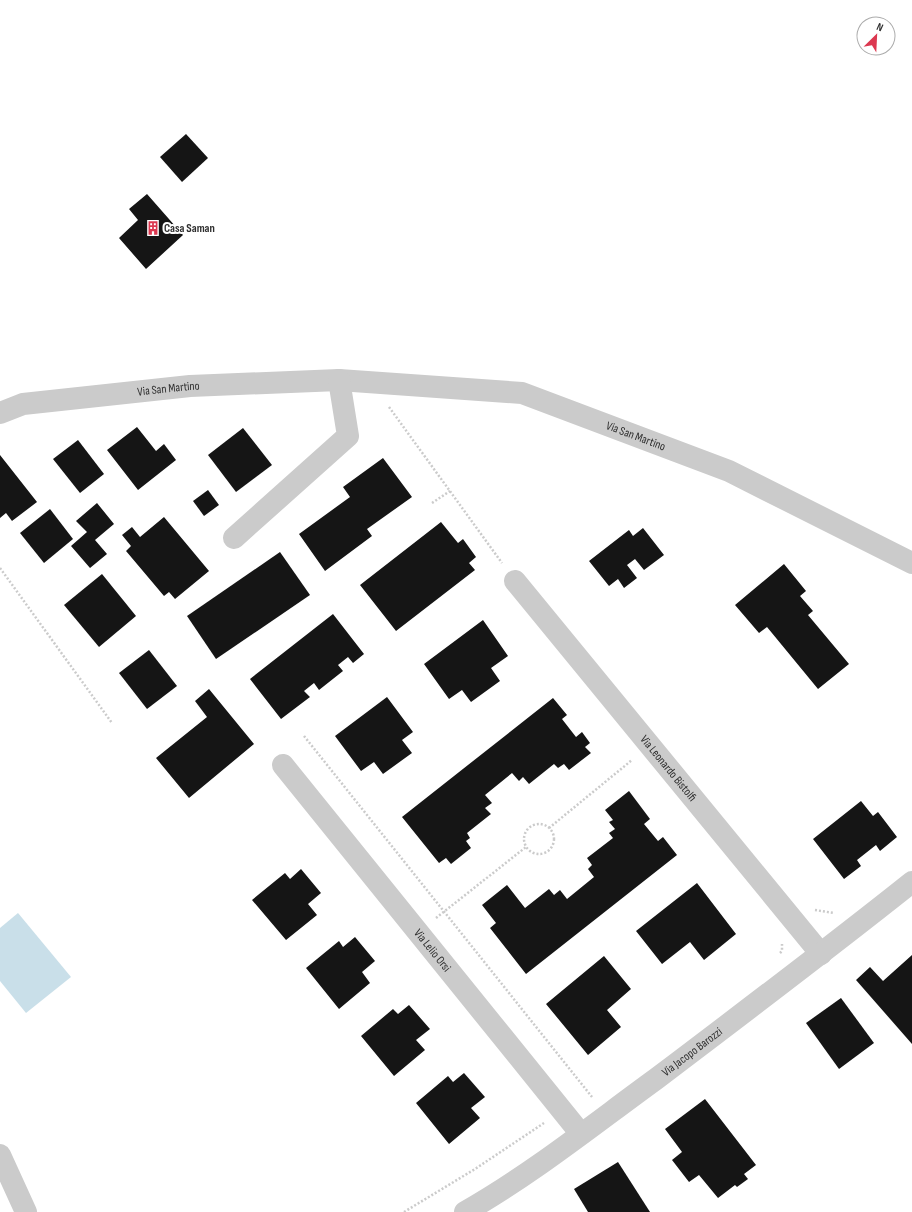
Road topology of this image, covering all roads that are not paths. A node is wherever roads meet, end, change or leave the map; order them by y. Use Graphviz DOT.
graph roads {
  1 [pos="339,380"];
  2 [pos="0,413"];
  3 [pos="234,538"];
  4 [pos="912,563"];
  5 [pos="515,581"];
  6 [pos="283,765"];
  7 [pos="912,882"];
  8 [pos="821,954"];
  9 [pos="582,1134"];
  10 [pos="0,1155"];
  11 [pos="26,1212"];
  12 [pos="465,1212"];
  1 -- 2 [label="street, Via San Martino"];
  1 -- 3 [label="street"];
  1 -- 4 [label="street, Via San Martino"];
  5 -- 8 [label="street, Via Leonardo Bistolfi"];
  6 -- 9 [label="street, Via Lelio Orsi"];
  7 -- 8 [label="street, Via Jacopo Barozzi"];
  8 -- 9 [label="street, Via Jacopo Barozzi"];
  9 -- 12 [label="street, Via Jacopo Barozzi"];
  10 -- 11 [label="street"];
}
